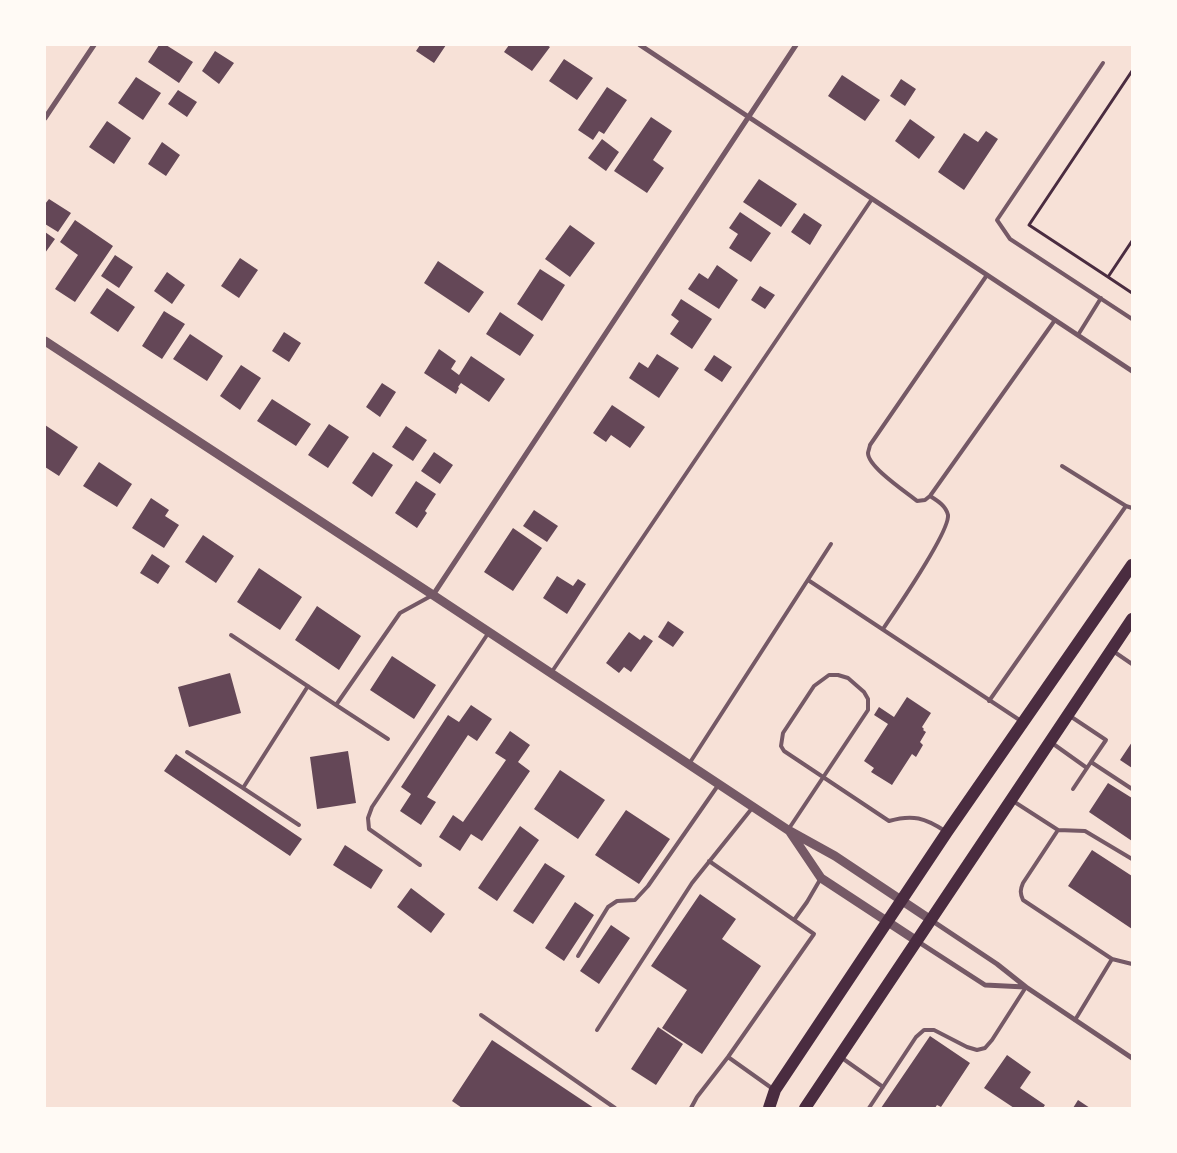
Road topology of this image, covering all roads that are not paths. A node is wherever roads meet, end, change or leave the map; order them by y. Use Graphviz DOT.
graph roads {
  1 [pos="94,45"];
  2 [pos="640,45"];
  3 [pos="796,45"];
  4 [pos="1103,63"];
  5 [pos="748,116"];
  6 [pos="45,118"];
  7 [pos="872,199"];
  8 [pos="987,275"];
  9 [pos="1101,298"];
  10 [pos="1132,319"];
  11 [pos="1055,320"];
  12 [pos="1078,335"];
  13 [pos="45,340"];
  14 [pos="1132,371"];
  15 [pos="1062,466"];
  16 [pos="930,496"];
  17 [pos="1126,506"];
  18 [pos="1132,508"];
  19 [pos="831,544"];
  20 [pos="1132,565"];
  21 [pos="808,580"];
  22 [pos="433,595"];
  23 [pos="1132,619"];
  24 [pos="883,630"];
  25 [pos="489,632"];
  26 [pos="231,635"];
  27 [pos="1112,650"];
  28 [pos="1132,664"];
  29 [pos="551,673"];
  30 [pos="308,686"];
  31 [pos="989,701"];
  32 [pos="336,704"];
  33 [pos="1068,715"];
  34 [pos="1023,723"];
  35 [pos="388,739"];
  36 [pos="1050,742"];
  37 [pos="187,752"];
  38 [pos="1091,762"];
  39 [pos="689,764"];
  40 [pos="1087,768"];
  41 [pos="823,777"];
  42 [pos="719,784"];
  43 [pos="243,788"];
  44 [pos="1132,788"];
  45 [pos="1073,789"];
  46 [pos="1011,800"];
  47 [pos="753,807"];
  48 [pos="299,825"];
  49 [pos="788,830"];
  50 [pos="1058,830"];
  51 [pos="947,832"];
  52 [pos="1132,859"];
  53 [pos="709,862"];
  54 [pos="420,865"];
  55 [pos="822,878"];
  56 [pos="902,900"];
  57 [pos="794,920"];
  58 [pos="931,920"];
  59 [pos="887,921"];
  60 [pos="917,941"];
  61 [pos="578,956"];
  62 [pos="1112,959"];
  63 [pos="1132,964"];
  64 [pos="1026,987"];
  65 [pos="481,1015"];
  66 [pos="1075,1020"];
  67 [pos="597,1030"];
  68 [pos="728,1056"];
  69 [pos="840,1057"];
  70 [pos="1132,1058"];
  71 [pos="883,1087"];
  72 [pos="775,1090"];
  73 [pos="615,1108"];
  74 [pos="691,1108"];
  75 [pos="768,1108"];
  76 [pos="805,1108"];
  77 [pos="869,1108"];
  1 -- 6 [label="street"];
  2 -- 5 [label="street"];
  3 -- 5 [label="street"];
  4 -- 9 [label="lane"];
  5 -- 7 [label="street"];
  5 -- 22 [label="street"];
  7 -- 8 [label="street"];
  7 -- 29 [label="lane"];
  8 -- 11 [label="street"];
  8 -- 16 [label="lane"];
  9 -- 10 [label="lane"];
  9 -- 12 [label="lane"];
  11 -- 12 [label="street"];
  11 -- 16 [label="lane"];
  12 -- 14 [label="street"];
  13 -- 22 [label="street"];
  15 -- 17 [label="lane"];
  16 -- 24 [label="lane"];
  17 -- 18 [label="lane"];
  17 -- 31 [label="lane"];
  19 -- 21 [label="lane"];
  20 -- 34 [label="main road"];
  21 -- 24 [label="lane"];
  21 -- 39 [label="lane"];
  22 -- 25 [label="street"];
  22 -- 32 [label="lane"];
  23 -- 27 [label="main road"];
  24 -- 31 [label="lane"];
  25 -- 29 [label="street"];
  25 -- 54 [label="lane"];
  26 -- 30 [label="lane"];
  27 -- 28 [label="lane"];
  27 -- 33 [label="main road"];
  29 -- 39 [label="street"];
  30 -- 32 [label="lane"];
  30 -- 43 [label="lane"];
  31 -- 34 [label="lane"];
  32 -- 35 [label="lane"];
  33 -- 36 [label="main road"];
  33 -- 38 [label="lane"];
  34 -- 51 [label="main road"];
  36 -- 40 [label="lane"];
  36 -- 46 [label="main road"];
  37 -- 43 [label="lane"];
  38 -- 40 [label="lane"];
  38 -- 44 [label="lane"];
  39 -- 42 [label="street"];
  40 -- 45 [label="lane"];
  41 -- 41 [label="lane"];
  41 -- 49 [label="lane"];
  41 -- 51 [label="lane"];
  42 -- 47 [label="street"];
  42 -- 61 [label="lane"];
  43 -- 48 [label="lane"];
  46 -- 50 [label="lane"];
  46 -- 58 [label="main road"];
  47 -- 49 [label="street"];
  47 -- 53 [label="lane"];
  49 -- 55 [label="street"];
  49 -- 56 [label="street"];
  50 -- 52 [label="lane"];
  50 -- 62 [label="lane"];
  51 -- 56 [label="main road"];
  53 -- 57 [label="lane"];
  53 -- 67 [label="lane"];
  55 -- 57 [label="lane"];
  55 -- 59 [label="street"];
  56 -- 58 [label="street"];
  56 -- 59 [label="main road"];
  57 -- 68 [label="lane"];
  58 -- 60 [label="main road"];
  58 -- 64 [label="street"];
  59 -- 60 [label="street"];
  59 -- 72 [label="main road"];
  60 -- 64 [label="street"];
  60 -- 69 [label="main road"];
  62 -- 63 [label="lane"];
  62 -- 66 [label="lane"];
  64 -- 66 [label="street"];
  64 -- 71 [label="lane"];
  65 -- 73 [label="lane"];
  66 -- 70 [label="street"];
  68 -- 72 [label="lane"];
  68 -- 74 [label="lane"];
  69 -- 71 [label="lane"];
  69 -- 76 [label="main road"];
  71 -- 77 [label="lane"];
  72 -- 75 [label="main road"];
}
